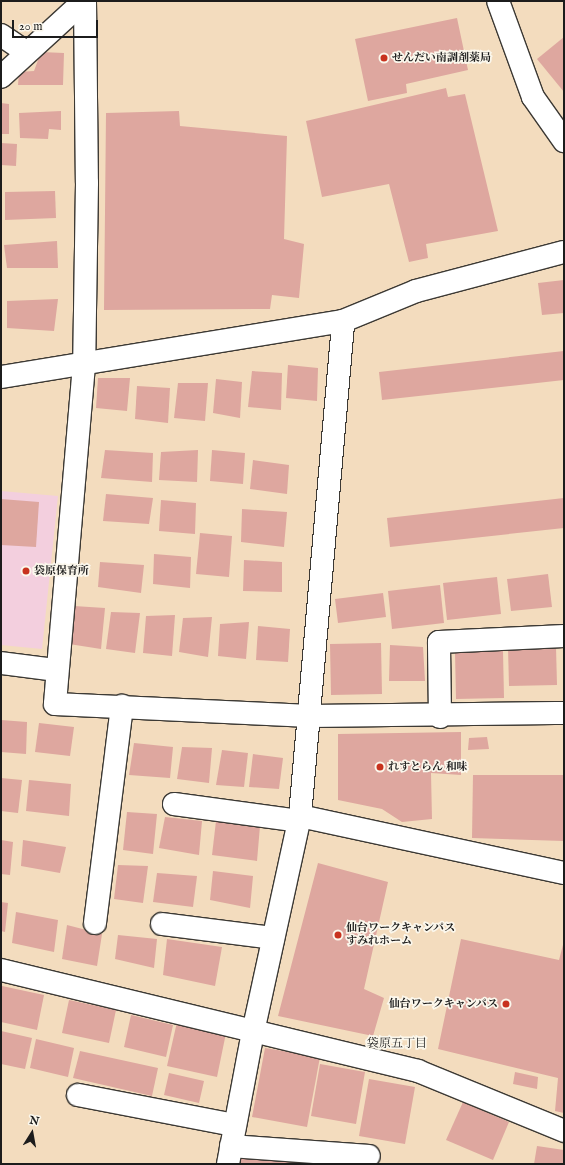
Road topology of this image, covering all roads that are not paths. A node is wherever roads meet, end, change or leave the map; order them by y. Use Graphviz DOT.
graph roads {
  1 [pos="84,1"];
  2 [pos="498,1"];
  3 [pos="1,35"];
  4 [pos="26,52"];
  5 [pos="1,78"];
  6 [pos="564,141"];
  7 [pos="564,252"];
  8 [pos="343,321"];
  9 [pos="84,365"];
  10 [pos="1,377"];
  11 [pos="564,636"];
  12 [pos="1,663"];
  13 [pos="56,670"];
  14 [pos="122,706"];
  15 [pos="564,713"];
  16 [pos="310,716"];
  17 [pos="440,717"];
  18 [pos="174,804"];
  19 [pos="299,818"];
  20 [pos="564,873"];
  21 [pos="95,923"];
  22 [pos="162,924"];
  23 [pos="273,938"];
  24 [pos="1,970"];
  25 [pos="252,1032"];
  26 [pos="78,1095"];
  27 [pos="234,1125"];
  28 [pos="564,1130"];
  29 [pos="230,1155"];
  30 [pos="369,1156"];
  1 -- 4 [label="street"];
  1 -- 9 [label="street"];
  2 -- 6 [label="street"];
  3 -- 4 [label="street"];
  4 -- 5 [label="street"];
  7 -- 8 [label="street"];
  8 -- 9 [label="street"];
  8 -- 16 [label="street"];
  9 -- 10 [label="street"];
  9 -- 13 [label="street"];
  11 -- 17 [label="street"];
  12 -- 13 [label="street"];
  13 -- 14 [label="street"];
  14 -- 16 [label="street"];
  14 -- 21 [label="street"];
  15 -- 17 [label="street"];
  16 -- 17 [label="street"];
  16 -- 19 [label="street"];
  18 -- 19 [label="street"];
  19 -- 20 [label="street"];
  19 -- 23 [label="street"];
  22 -- 23 [label="street"];
  23 -- 25 [label="street"];
  24 -- 25 [label="street"];
  25 -- 27 [label="street"];
  25 -- 28 [label="street"];
  26 -- 27 [label="street"];
  27 -- 29 [label="street"];
  29 -- 30 [label="street"];
}
